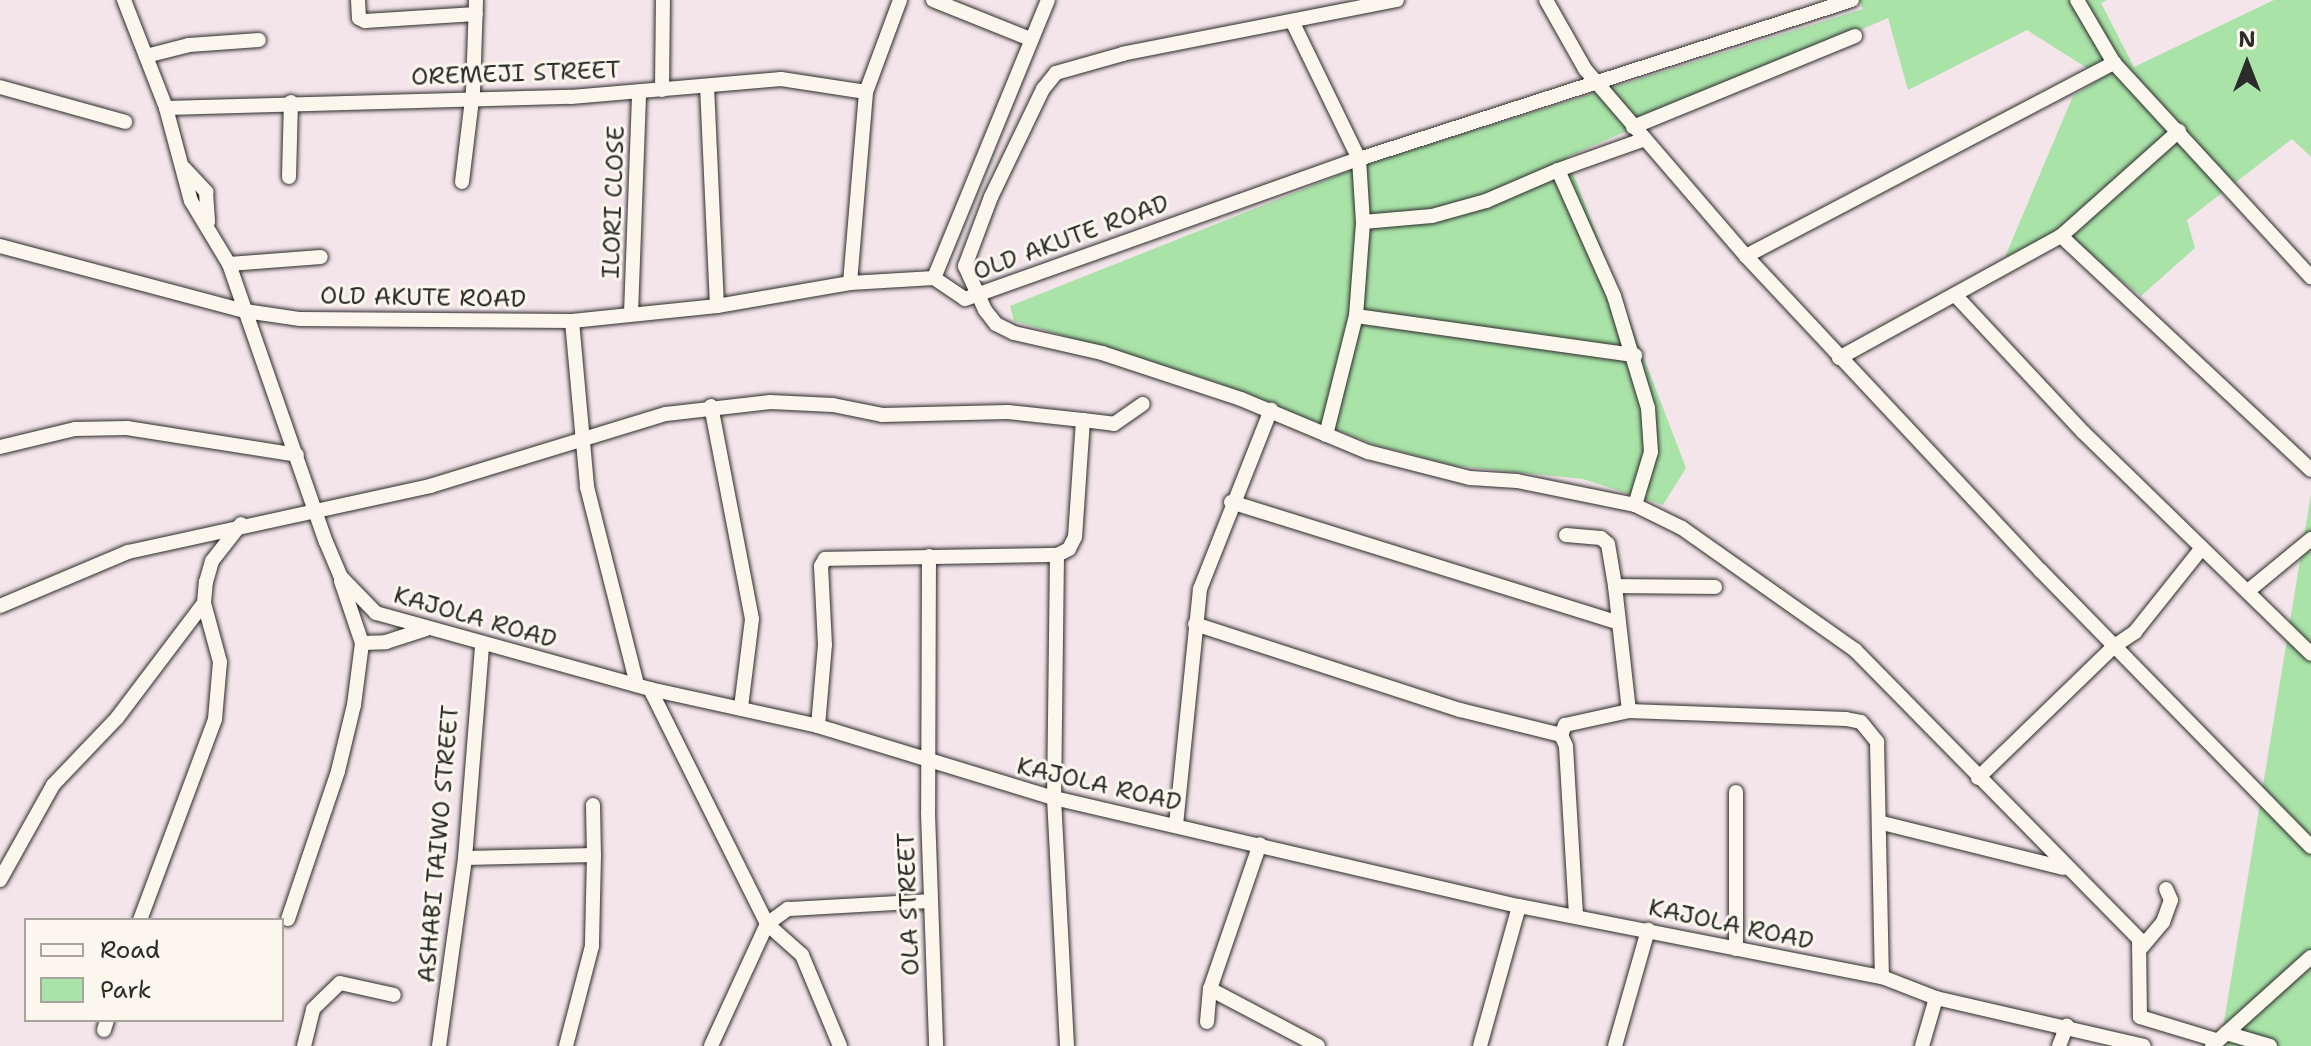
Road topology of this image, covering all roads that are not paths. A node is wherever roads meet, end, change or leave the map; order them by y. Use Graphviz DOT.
graph roads {
  1 [pos="124,0"];
  2 [pos="358,0"];
  3 [pos="663,0"];
  4 [pos="900,0"];
  5 [pos="933,0"];
  6 [pos="1048,0"];
  7 [pos="1397,0"];
  8 [pos="1546,0"];
  9 [pos="1852,0"];
  10 [pos="2077,0"];
  11 [pos="476,7"];
  12 [pos="1292,21"];
  13 [pos="1855,36"];
  14 [pos="1028,38"];
  15 [pos="259,40"];
  16 [pos="146,56"];
  17 [pos="2114,63"];
  18 [pos="1597,82"];
  19 [pos="707,86"];
  20 [pos="0,87"];
  21 [pos="662,90"];
  22 [pos="639,92"];
  23 [pos="866,92"];
  24 [pos="472,100"];
  25 [pos="291,102"];
  26 [pos="166,108"];
  27 [pos="125,122"];
  28 [pos="1633,127"];
  29 [pos="2179,131"];
  30 [pos="1645,139"];
  31 [pos="1359,159"];
  32 [pos="1558,170"];
  33 [pos="289,177"];
  34 [pos="462,182"];
  35 [pos="1363,222"];
  36 [pos="2061,236"];
  37 [pos="0,246"];
  38 [pos="1746,256"];
  39 [pos="321,257"];
  40 [pos="229,264"];
  41 [pos="2311,277"];
  42 [pos="934,278"];
  43 [pos="850,283"];
  44 [pos="976,297"];
  45 [pos="1957,297"];
  46 [pos="717,306"];
  47 [pos="245,311"];
  48 [pos="631,314"];
  49 [pos="1356,316"];
  50 [pos="572,321"];
  51 [pos="1635,355"];
  52 [pos="1839,358"];
  53 [pos="1143,404"];
  54 [pos="711,406"];
  55 [pos="1271,410"];
  56 [pos="1083,420"];
  57 [pos="1326,435"];
  58 [pos="580,438"];
  59 [pos="0,447"];
  60 [pos="297,455"];
  61 [pos="2311,470"];
  62 [pos="1231,502"];
  63 [pos="1635,505"];
  64 [pos="312,508"];
  65 [pos="241,524"];
  66 [pos="1566,535"];
  67 [pos="2311,539"];
  68 [pos="2201,549"];
  69 [pos="1057,555"];
  70 [pos="929,556"];
  71 [pos="341,577"];
  72 [pos="1615,586"];
  73 [pos="1715,587"];
  74 [pos="2248,591"];
  75 [pos="204,603"];
  76 [pos="0,606"];
  77 [pos="1616,622"];
  78 [pos="1195,624"];
  79 [pos="426,629"];
  80 [pos="362,643"];
  81 [pos="482,646"];
  82 [pos="2113,647"];
  83 [pos="2311,654"];
  84 [pos="644,687"];
  85 [pos="741,707"];
  86 [pos="1629,711"];
  87 [pos="818,726"];
  88 [pos="1561,735"];
  89 [pos="927,760"];
  90 [pos="1978,778"];
  91 [pos="1736,792"];
  92 [pos="1054,798"];
  93 [pos="593,805"];
  94 [pos="1882,823"];
  95 [pos="1176,825"];
  96 [pos="1260,844"];
  97 [pos="2311,847"];
  98 [pos="594,855"];
  99 [pos="465,858"];
  100 [pos="2068,869"];
  101 [pos="0,880"];
  102 [pos="2166,889"];
  103 [pos="931,901"];
  104 [pos="1519,906"];
  105 [pos="1576,915"];
  106 [pos="141,918"];
  107 [pos="288,919"];
  108 [pos="767,924"];
  109 [pos="1648,930"];
  110 [pos="2142,947"];
  111 [pos="1736,949"];
  112 [pos="2311,957"];
  113 [pos="1882,977"];
  114 [pos="1210,989"];
  115 [pos="394,995"];
  116 [pos="1936,998"];
  117 [pos="1207,1022"];
  118 [pos="2067,1025"];
  119 [pos="2218,1039"];
  120 [pos="304,1046"];
  121 [pos="439,1046"];
  122 [pos="566,1046"];
  123 [pos="711,1046"];
  124 [pos="840,1046"];
  125 [pos="936,1046"];
  126 [pos="1067,1046"];
  127 [pos="1318,1046"];
  128 [pos="1480,1046"];
  129 [pos="1615,1046"];
  130 [pos="1922,1046"];
  131 [pos="2059,1046"];
  132 [pos="2144,1046"];
  133 [pos="2270,1046"];
  1 -- 16 [label="street, KAJOLA ROAD"];
  2 -- 11 [label="street"];
  3 -- 21 [label="street"];
  4 -- 23 [label="street"];
  5 -- 14 [label="street"];
  6 -- 14 [label="street"];
  7 -- 12 [label="street"];
  8 -- 18 [label="street"];
  9 -- 18 [label="street, OLD AKUTE ROAD"];
  10 -- 17 [label="street"];
  11 -- 24 [label="street"];
  12 -- 31 [label="street"];
  12 -- 44 [label="street"];
  13 -- 28 [label="street"];
  14 -- 42 [label="street"];
  15 -- 16 [label="street"];
  16 -- 26 [label="street, KAJOLA ROAD"];
  17 -- 29 [label="street"];
  17 -- 38 [label="street"];
  18 -- 28 [label="street"];
  18 -- 31 [label="street, OLD AKUTE ROAD"];
  19 -- 21 [label="street, OREMEJI STREET"];
  19 -- 23 [label="street, OREMEJI STREET"];
  19 -- 46 [label="street"];
  20 -- 27 [label="street"];
  21 -- 22 [label="street, OREMEJI STREET"];
  22 -- 24 [label="street, OREMEJI STREET"];
  22 -- 48 [label="street, ILORI CLOSE"];
  23 -- 43 [label="street"];
  24 -- 25 [label="street, OREMEJI STREET"];
  24 -- 34 [label="street"];
  25 -- 26 [label="street, OREMEJI STREET"];
  25 -- 33 [label="street"];
  26 -- 40 [label="street, KAJOLA ROAD"];
  28 -- 30 [label="street"];
  29 -- 36 [label="street"];
  29 -- 41 [label="street"];
  30 -- 32 [label="street"];
  30 -- 38 [label="street"];
  31 -- 35 [label="street"];
  31 -- 44 [label="street, OLD AKUTE ROAD"];
  32 -- 35 [label="street"];
  32 -- 51 [label="street"];
  35 -- 49 [label="street"];
  36 -- 45 [label="street"];
  36 -- 61 [label="street"];
  37 -- 47 [label="street, OLD AKUTE ROAD"];
  38 -- 52 [label="street"];
  39 -- 40 [label="street"];
  40 -- 47 [label="street, KAJOLA ROAD"];
  42 -- 43 [label="street, OLD AKUTE ROAD"];
  42 -- 44 [label="street, OLD AKUTE ROAD"];
  43 -- 46 [label="street, OLD AKUTE ROAD"];
  44 -- 55 [label="street"];
  45 -- 52 [label="street"];
  45 -- 68 [label="street"];
  46 -- 48 [label="street, OLD AKUTE ROAD"];
  47 -- 50 [label="street, OLD AKUTE ROAD"];
  47 -- 60 [label="street, KAJOLA ROAD"];
  48 -- 50 [label="street, OLD AKUTE ROAD"];
  49 -- 51 [label="street"];
  49 -- 57 [label="street"];
  50 -- 58 [label="street"];
  51 -- 63 [label="street"];
  52 -- 82 [label="street"];
  53 -- 56 [label="street"];
  54 -- 56 [label="street"];
  54 -- 58 [label="street"];
  54 -- 85 [label="street"];
  55 -- 57 [label="street"];
  55 -- 62 [label="street"];
  56 -- 69 [label="street"];
  57 -- 63 [label="street"];
  58 -- 64 [label="street"];
  58 -- 84 [label="street"];
  59 -- 60 [label="street"];
  60 -- 64 [label="street, KAJOLA ROAD"];
  62 -- 77 [label="street"];
  62 -- 78 [label="street"];
  63 -- 90 [label="street"];
  64 -- 65 [label="street"];
  64 -- 71 [label="street, KAJOLA ROAD"];
  65 -- 75 [label="street"];
  65 -- 76 [label="street"];
  66 -- 72 [label="street"];
  67 -- 74 [label="street"];
  68 -- 74 [label="street"];
  68 -- 82 [label="street"];
  69 -- 70 [label="street"];
  69 -- 92 [label="street"];
  70 -- 87 [label="street"];
  70 -- 89 [label="street, OLA STREET"];
  71 -- 79 [label="street, KAJOLA ROAD"];
  71 -- 80 [label="street"];
  72 -- 73 [label="street"];
  72 -- 77 [label="street"];
  74 -- 83 [label="street"];
  75 -- 101 [label="street"];
  75 -- 106 [label="street"];
  77 -- 86 [label="street"];
  78 -- 88 [label="street"];
  78 -- 95 [label="street"];
  79 -- 80 [label="street"];
  79 -- 81 [label="street, KAJOLA ROAD"];
  80 -- 107 [label="street"];
  81 -- 84 [label="street, KAJOLA ROAD"];
  81 -- 99 [label="street, ASHABI TAIWO STREET"];
  82 -- 90 [label="street"];
  82 -- 97 [label="street"];
  84 -- 85 [label="street, KAJOLA ROAD"];
  84 -- 108 [label="street"];
  85 -- 87 [label="street, KAJOLA ROAD"];
  86 -- 88 [label="street"];
  86 -- 94 [label="street"];
  87 -- 89 [label="street, KAJOLA ROAD"];
  88 -- 105 [label="street"];
  89 -- 92 [label="street, KAJOLA ROAD"];
  89 -- 103 [label="street, OLA STREET"];
  90 -- 100 [label="street"];
  91 -- 111 [label="street"];
  92 -- 95 [label="street, KAJOLA ROAD"];
  92 -- 126 [label="street"];
  93 -- 98 [label="street"];
  94 -- 100 [label="street"];
  94 -- 113 [label="street"];
  95 -- 96 [label="street, KAJOLA ROAD"];
  96 -- 104 [label="street, KAJOLA ROAD"];
  96 -- 114 [label="street"];
  98 -- 99 [label="street"];
  98 -- 122 [label="street"];
  99 -- 121 [label="street, ASHABI TAIWO STREET"];
  100 -- 110 [label="street"];
  102 -- 110 [label="street"];
  103 -- 108 [label="street"];
  103 -- 125 [label="street, OLA STREET"];
  104 -- 105 [label="street, KAJOLA ROAD"];
  104 -- 128 [label="street"];
  105 -- 109 [label="street, KAJOLA ROAD"];
  108 -- 123 [label="street"];
  108 -- 124 [label="street"];
  109 -- 111 [label="street, KAJOLA ROAD"];
  109 -- 129 [label="street"];
  110 -- 119 [label="street"];
  111 -- 113 [label="street, KAJOLA ROAD"];
  112 -- 119 [label="street"];
  113 -- 116 [label="street, KAJOLA ROAD"];
  114 -- 117 [label="street"];
  114 -- 127 [label="street"];
  115 -- 120 [label="street"];
  116 -- 118 [label="street, KAJOLA ROAD"];
  116 -- 130 [label="street"];
  118 -- 131 [label="street"];
  118 -- 132 [label="street, KAJOLA ROAD"];
  119 -- 133 [label="street"];
}
